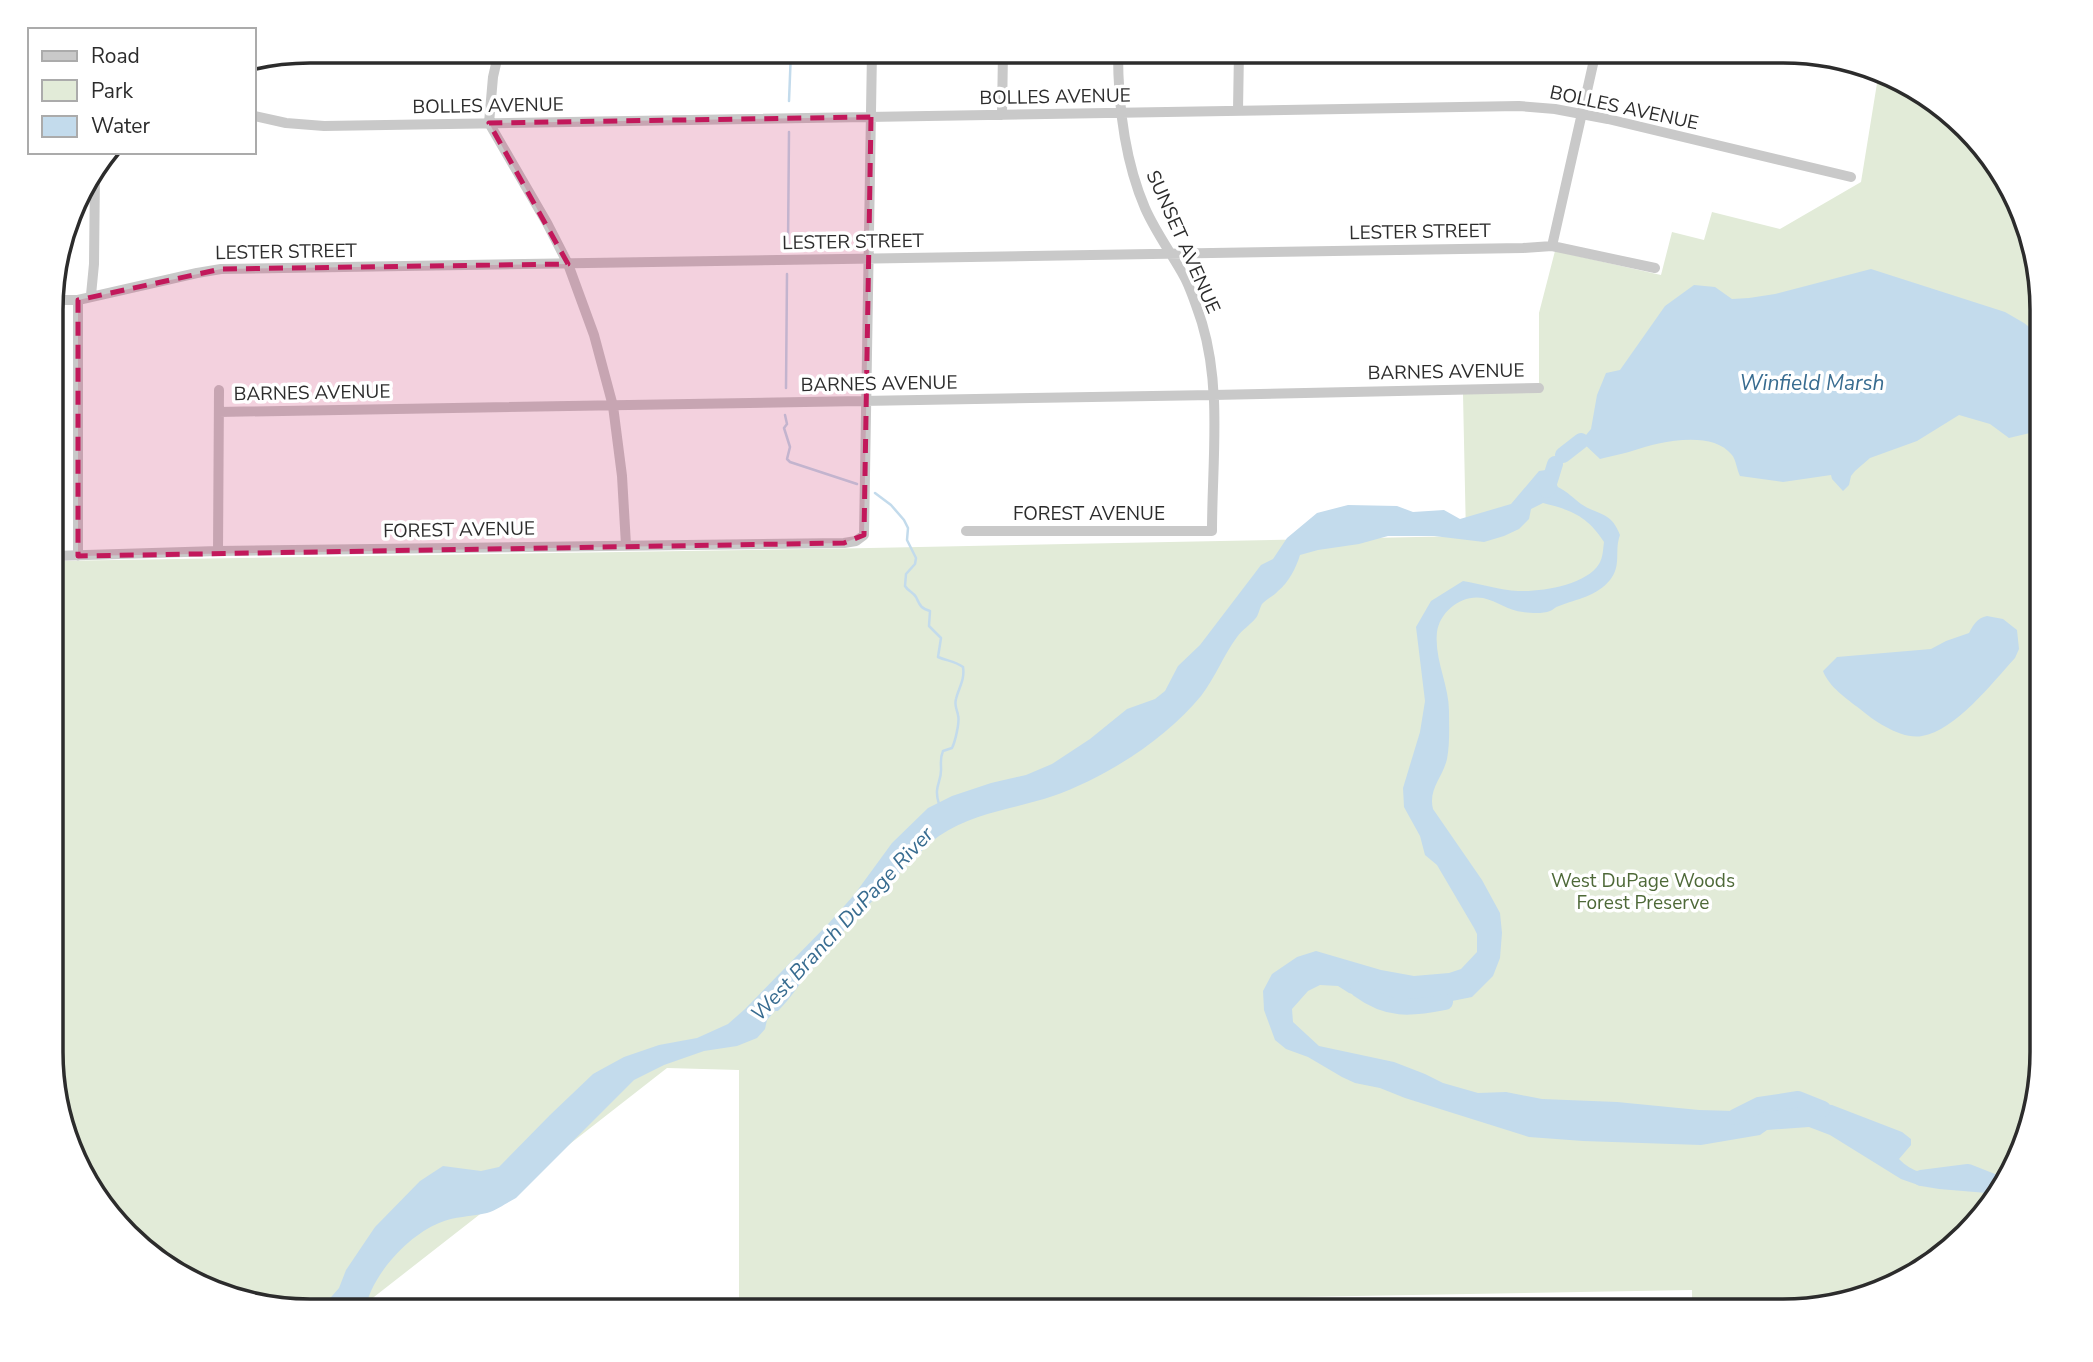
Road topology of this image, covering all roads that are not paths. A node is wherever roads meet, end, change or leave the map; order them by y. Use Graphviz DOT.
graph roads {
  1 [pos="1118,63"];
  2 [pos="1239,63"];
  3 [pos="1594,63"];
  4 [pos="496,64"];
  5 [pos="872,64"];
  6 [pos="1003,64"];
  7 [pos="1238,110"];
  8 [pos="1122,113"];
  9 [pos="1582,114"];
  10 [pos="1002,115"];
  11 [pos="256,116"];
  12 [pos="871,117"];
  13 [pos="489,123"];
  14 [pos="1851,177"];
  15 [pos="95,189"];
  16 [pos="1552,246"];
  17 [pos="1170,254"];
  18 [pos="868,260"];
  19 [pos="568,264"];
  20 [pos="1655,268"];
  21 [pos="92,295"];
  22 [pos="64,300"];
  23 [pos="78,300"];
  24 [pos="1539,388"];
  25 [pos="219,390"];
  26 [pos="1213,396"];
  27 [pos="866,402"];
  28 [pos="612,406"];
  29 [pos="219,412"];
  30 [pos="966,531"];
  31 [pos="1212,531"];
  32 [pos="626,545"];
  33 [pos="218,551"];
  34 [pos="63,556"];
  35 [pos="78,556"];
  1 -- 8 [label="street, SUNSET AVENUE"];
  2 -- 7 [label="street"];
  3 -- 9 [label="street"];
  4 -- 13 [label="street"];
  5 -- 12 [label="street"];
  6 -- 10 [label="street"];
  7 -- 8 [label="street, BOLLES AVENUE"];
  7 -- 9 [label="street, BOLLES AVENUE"];
  8 -- 10 [label="street, BOLLES AVENUE"];
  8 -- 17 [label="street, SUNSET AVENUE"];
  9 -- 14 [label="street, BOLLES AVENUE"];
  9 -- 16 [label="street"];
  10 -- 12 [label="street, BOLLES AVENUE"];
  11 -- 13 [label="street, BOLLES AVENUE"];
  12 -- 13 [label="street, BOLLES AVENUE"];
  12 -- 18 [label="street"];
  13 -- 19 [label="street"];
  15 -- 21 [label="street"];
  16 -- 17 [label="street, LESTER STREET"];
  16 -- 20 [label="street, LESTER STREET"];
  17 -- 18 [label="street, LESTER STREET"];
  17 -- 26 [label="street, SUNSET AVENUE"];
  18 -- 19 [label="street, LESTER STREET"];
  18 -- 27 [label="street"];
  19 -- 21 [label="street, LESTER STREET"];
  19 -- 28 [label="street"];
  21 -- 23 [label="street, LESTER STREET"];
  22 -- 23 [label="street, LESTER STREET"];
  23 -- 35 [label="street"];
  24 -- 26 [label="street, BARNES AVENUE"];
  25 -- 29 [label="street"];
  26 -- 27 [label="street, BARNES AVENUE"];
  26 -- 31 [label="street, SUNSET AVENUE"];
  27 -- 28 [label="street, BARNES AVENUE"];
  27 -- 32 [label="street, FOREST AVENUE"];
  28 -- 29 [label="street, BARNES AVENUE"];
  28 -- 32 [label="street"];
  29 -- 33 [label="street"];
  30 -- 31 [label="street, FOREST AVENUE"];
  32 -- 33 [label="street, FOREST AVENUE"];
  33 -- 35 [label="street, FOREST AVENUE"];
  34 -- 35 [label="street, FOREST AVENUE"];
}
